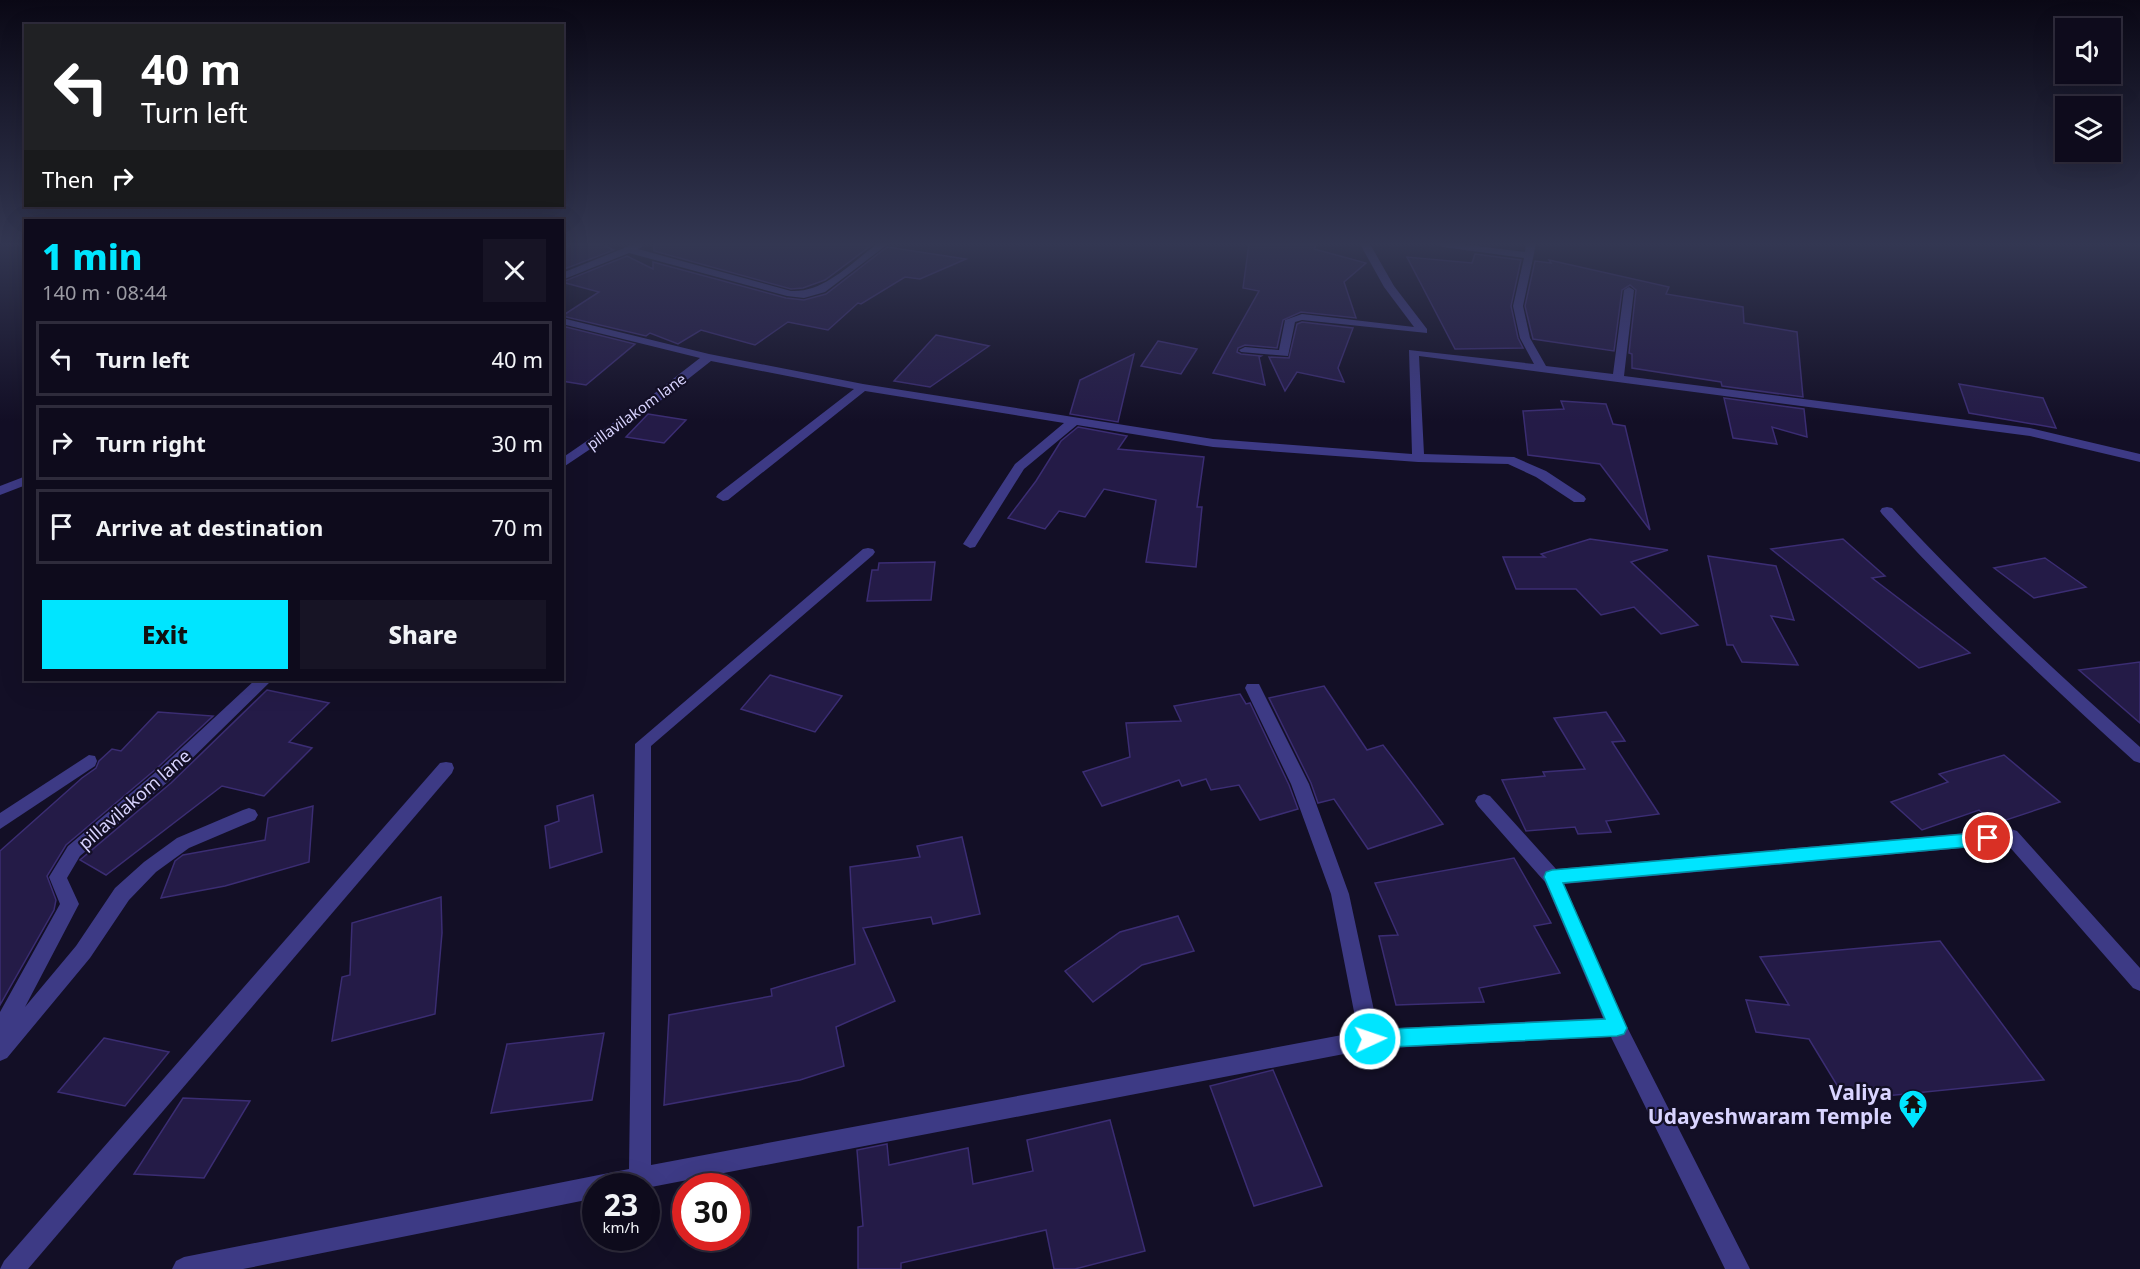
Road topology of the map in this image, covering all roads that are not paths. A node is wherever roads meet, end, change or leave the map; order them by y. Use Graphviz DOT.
graph roads {
  1 [pos="1402,303"];
  2 [pos="1519,303"];
  3 [pos="1627,303"];
  4 [pos="564,321"];
  5 [pos="1423,331"];
  6 [pos="1245,350"];
  7 [pos="1413,352"];
  8 [pos="709,357"];
  9 [pos="1542,368"];
  10 [pos="1618,377"];
  11 [pos="863,387"];
  12 [pos="1074,421"];
  13 [pos="1418,458"];
  14 [pos="2140,458"];
  15 [pos="564,463"];
  16 [pos="24,481"];
  17 [pos="0,491"];
  18 [pos="723,497"];
  19 [pos="1579,499"];
  20 [pos="1887,511"];
  21 [pos="970,544"];
  22 [pos="868,552"];
  23 [pos="263,681"];
  24 [pos="1253,688"];
  25 [pos="2140,757"];
  26 [pos="89,761"];
  27 [pos="446,768"];
  28 [pos="1484,801"];
  29 [pos="249,815"];
  30 [pos="0,822"];
  31 [pos="1552,877"];
  32 [pos="2140,982"];
  33 [pos="1617,1028"];
  34 [pos="0,1032"];
  35 [pos="1370,1039"];
  36 [pos="0,1051"];
  37 [pos="640,1173"];
  38 [pos="660,1175"];
  39 [pos="582,1190"];
  40 [pos="12,1269"];
  41 [pos="184,1269"];
  42 [pos="1738,1269"];
  1 -- 5 [label="street"];
  2 -- 9 [label="street"];
  3 -- 10 [label="street"];
  4 -- 8 [label="street"];
  5 -- 6 [label="street"];
  5 -- 7 [label="street"];
  7 -- 9 [label="street"];
  7 -- 13 [label="street"];
  8 -- 11 [label="street"];
  8 -- 15 [label="street, pillavilakom lane"];
  9 -- 10 [label="street"];
  10 -- 14 [label="street"];
  11 -- 12 [label="street"];
  11 -- 18 [label="street"];
  12 -- 13 [label="street"];
  12 -- 21 [label="street"];
  13 -- 19 [label="street"];
  16 -- 17 [label="street"];
  20 -- 25 [label="street"];
  22 -- 37 [label="street"];
  23 -- 34 [label="street, pillavilakom lane"];
  24 -- 35 [label="street"];
  26 -- 30 [label="street"];
  27 -- 40 [label="street"];
  28 -- 31 [label="street"];
  29 -- 36 [label="street"];
  31 -- 32 [label="street"];
  31 -- 33 [label="street"];
  33 -- 35 [label="street"];
  33 -- 42 [label="street"];
  35 -- 38 [label="street"];
  39 -- 41 [label="street"];
}
